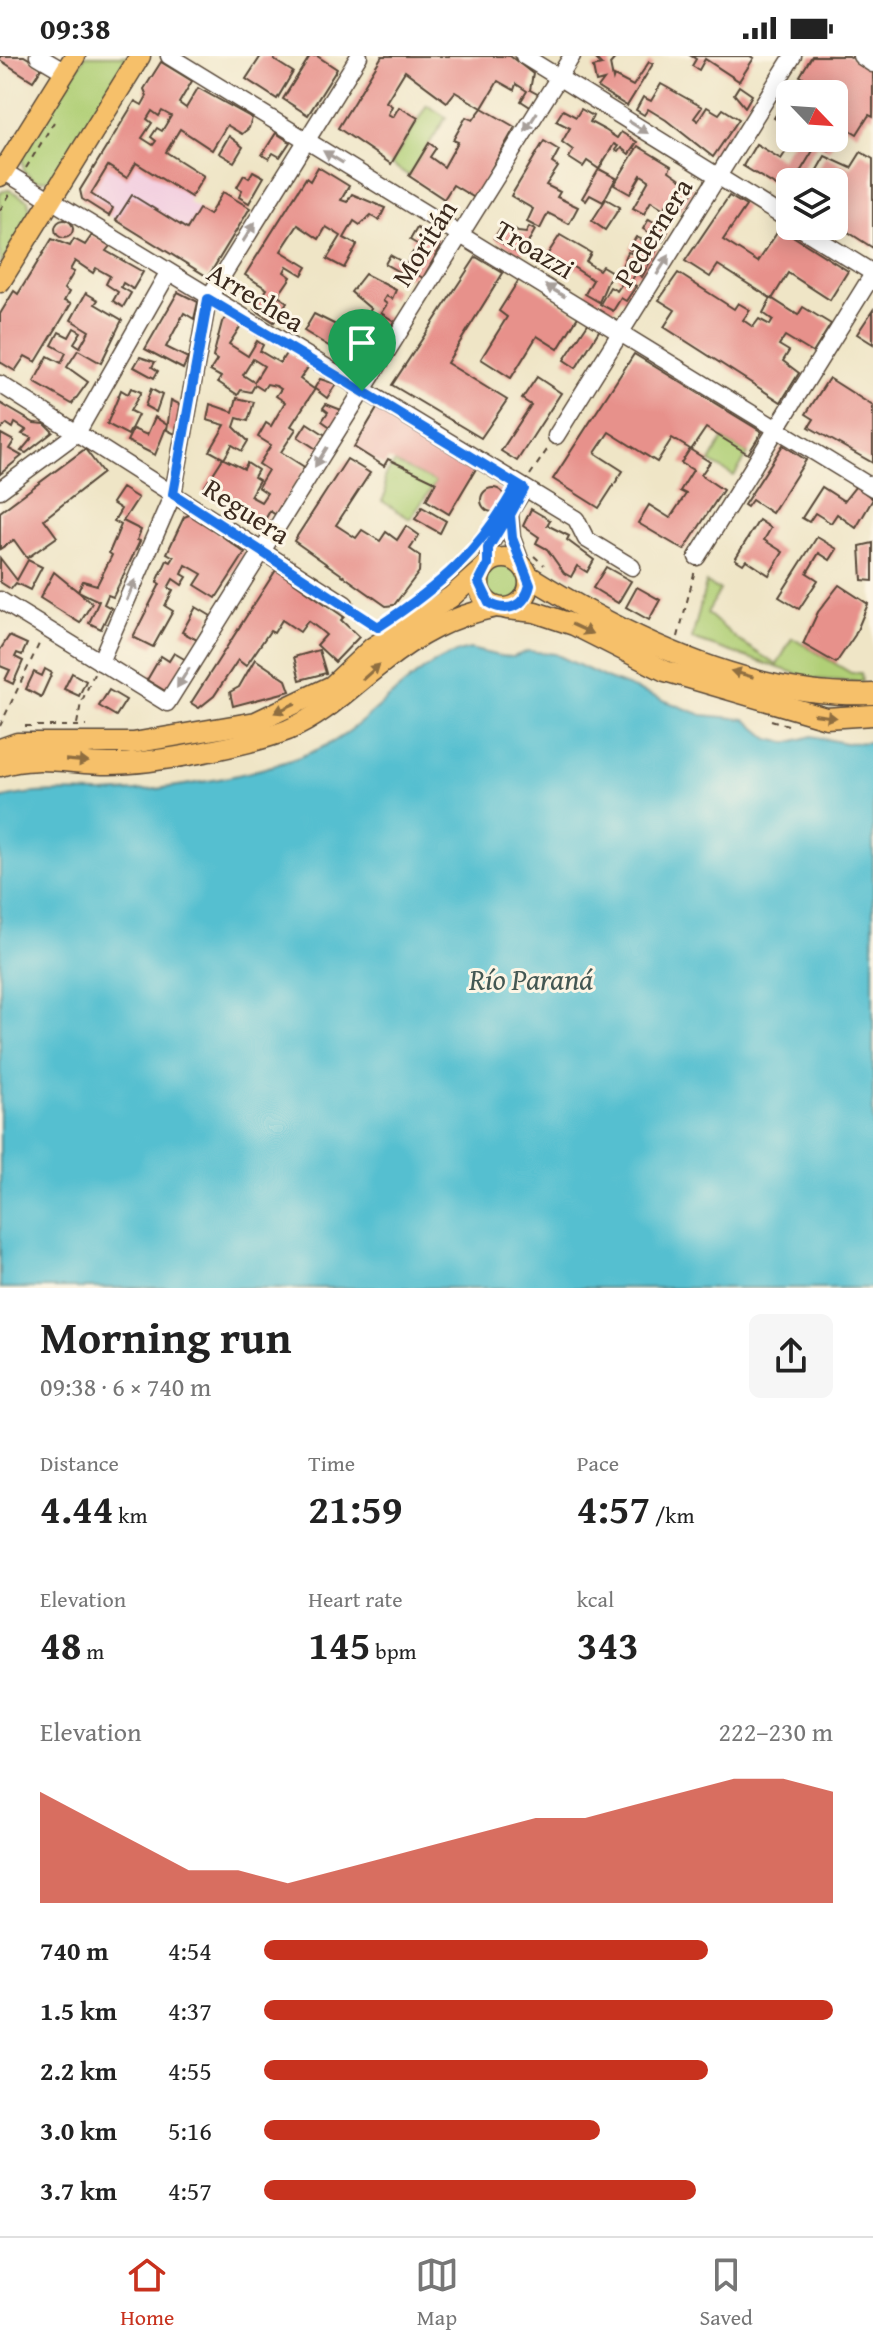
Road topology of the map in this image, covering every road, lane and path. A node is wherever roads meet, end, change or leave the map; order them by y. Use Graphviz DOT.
graph roads {
  1 [pos="38,56"];
  2 [pos="140,56"];
  3 [pos="169,56"];
  4 [pos="359,56"];
  5 [pos="524,56"];
  6 [pos="572,56"];
  7 [pos="793,56"];
  8 [pos="861,56"];
  9 [pos="70,64"];
  10 [pos="873,64"];
  11 [pos="559,78"];
  12 [pos="56,118"];
  13 [pos="307,140"];
  14 [pos="5,174"];
  15 [pos="718,177"];
  16 [pos="50,201"];
  17 [pos="0,210"];
  18 [pos="776,212"];
  19 [pos="460,235"];
  20 [pos="819,240"];
  21 [pos="168,273"];
  22 [pos="873,274"];
  23 [pos="0,282"];
  24 [pos="208,299"];
  25 [pos="622,331"];
  26 [pos="0,384"];
  27 [pos="362,391"];
  28 [pos="777,428"];
  29 [pos="77,433"];
  30 [pos="556,436"];
  31 [pos="526,483"];
  32 [pos="873,488"];
  33 [pos="0,490"];
  34 [pos="173,494"];
  35 [pos="510,515"];
  36 [pos="479,544"];
  37 [pos="262,551"];
  38 [pos="697,557"];
  39 [pos="531,564"];
  40 [pos="486,566"];
  41 [pos="632,567"];
  42 [pos="452,574"];
  43 [pos="0,600"];
  44 [pos="345,604"];
  45 [pos="502,608"];
  46 [pos="378,627"];
  47 [pos="46,628"];
  48 [pos="676,643"];
  49 [pos="100,662"];
  50 [pos="873,694"];
  51 [pos="873,715"];
  52 [pos="767,717"];
  53 [pos="77,724"];
  54 [pos="790,725"];
  55 [pos="0,726"];
  56 [pos="0,749"];
  57 [pos="0,766"];
  1 -- 9 [label="street"];
  2 -- 16 [label="main road"];
  3 -- 13 [label="street, Troazzi"];
  4 -- 13 [label="street"];
  5 -- 11 [label="street"];
  6 -- 11 [label="street, Moritán"];
  7 -- 15 [label="street, Pedernera"];
  8 -- 10 [label="street"];
  9 -- 14 [label="main road"];
  11 -- 15 [label="street, one-way"];
  11 -- 19 [label="street, Moritán, one-way"];
  12 -- 14 [label="path"];
  19 -- 13 [label="street, Troazzi, one-way"];
  24 -- 13 [label="street, one-way"];
  14 -- 16 [label="street, Arrechea"];
  14 -- 17 [label="path"];
  15 -- 18 [label="street"];
  25 -- 15 [label="street, Pedernera, one-way"];
  16 -- 21 [label="street, Arrechea"];
  16 -- 23 [label="main road"];
  25 -- 19 [label="street, Troazzi, one-way"];
  19 -- 27 [label="street, Moritán"];
  20 -- 22 [label="street"];
  21 -- 24 [label="street, Arrechea"];
  21 -- 29 [label="street"];
  22 -- 28 [label="street"];
  24 -- 27 [label="street, Arrechea"];
  24 -- 34 [label="street"];
  25 -- 28 [label="street, Troazzi"];
  25 -- 30 [label="street, Pedernera"];
  26 -- 29 [label="street, Reguera"];
  27 -- 31 [label="street, Arrechea"];
  27 -- 37 [label="street, Moritán, one-way"];
  28 -- 32 [label="street, Troazzi"];
  28 -- 38 [label="street"];
  29 -- 33 [label="street"];
  29 -- 34 [label="street, Reguera"];
  30 -- 31 [label="path"];
  31 -- 35 [label="street"];
  31 -- 41 [label="street, Arrechea"];
  34 -- 37 [label="street, Reguera"];
  49 -- 34 [label="street, one-way"];
  35 -- 39 [label="street"];
  35 -- 40 [label="street"];
  36 -- 42 [label="path"];
  37 -- 44 [label="street, Reguera"];
  37 -- 49 [label="street, Moritán, one-way"];
  38 -- 48 [label="path"];
  39 -- 40 [label="main road"];
  39 -- 45 [label="main road"];
  50 -- 39 [label="main road, one-way"];
  40 -- 45 [label="main road"];
  40 -- 56 [label="main road, one-way"];
  43 -- 47 [label="street"];
  44 -- 46 [label="path"];
  45 -- 51 [label="main road, one-way"];
  57 -- 45 [label="main road, one-way"];
  47 -- 49 [label="street"];
  47 -- 55 [label="path"];
  49 -- 53 [label="path"];
  52 -- 54 [label="path"];
}
